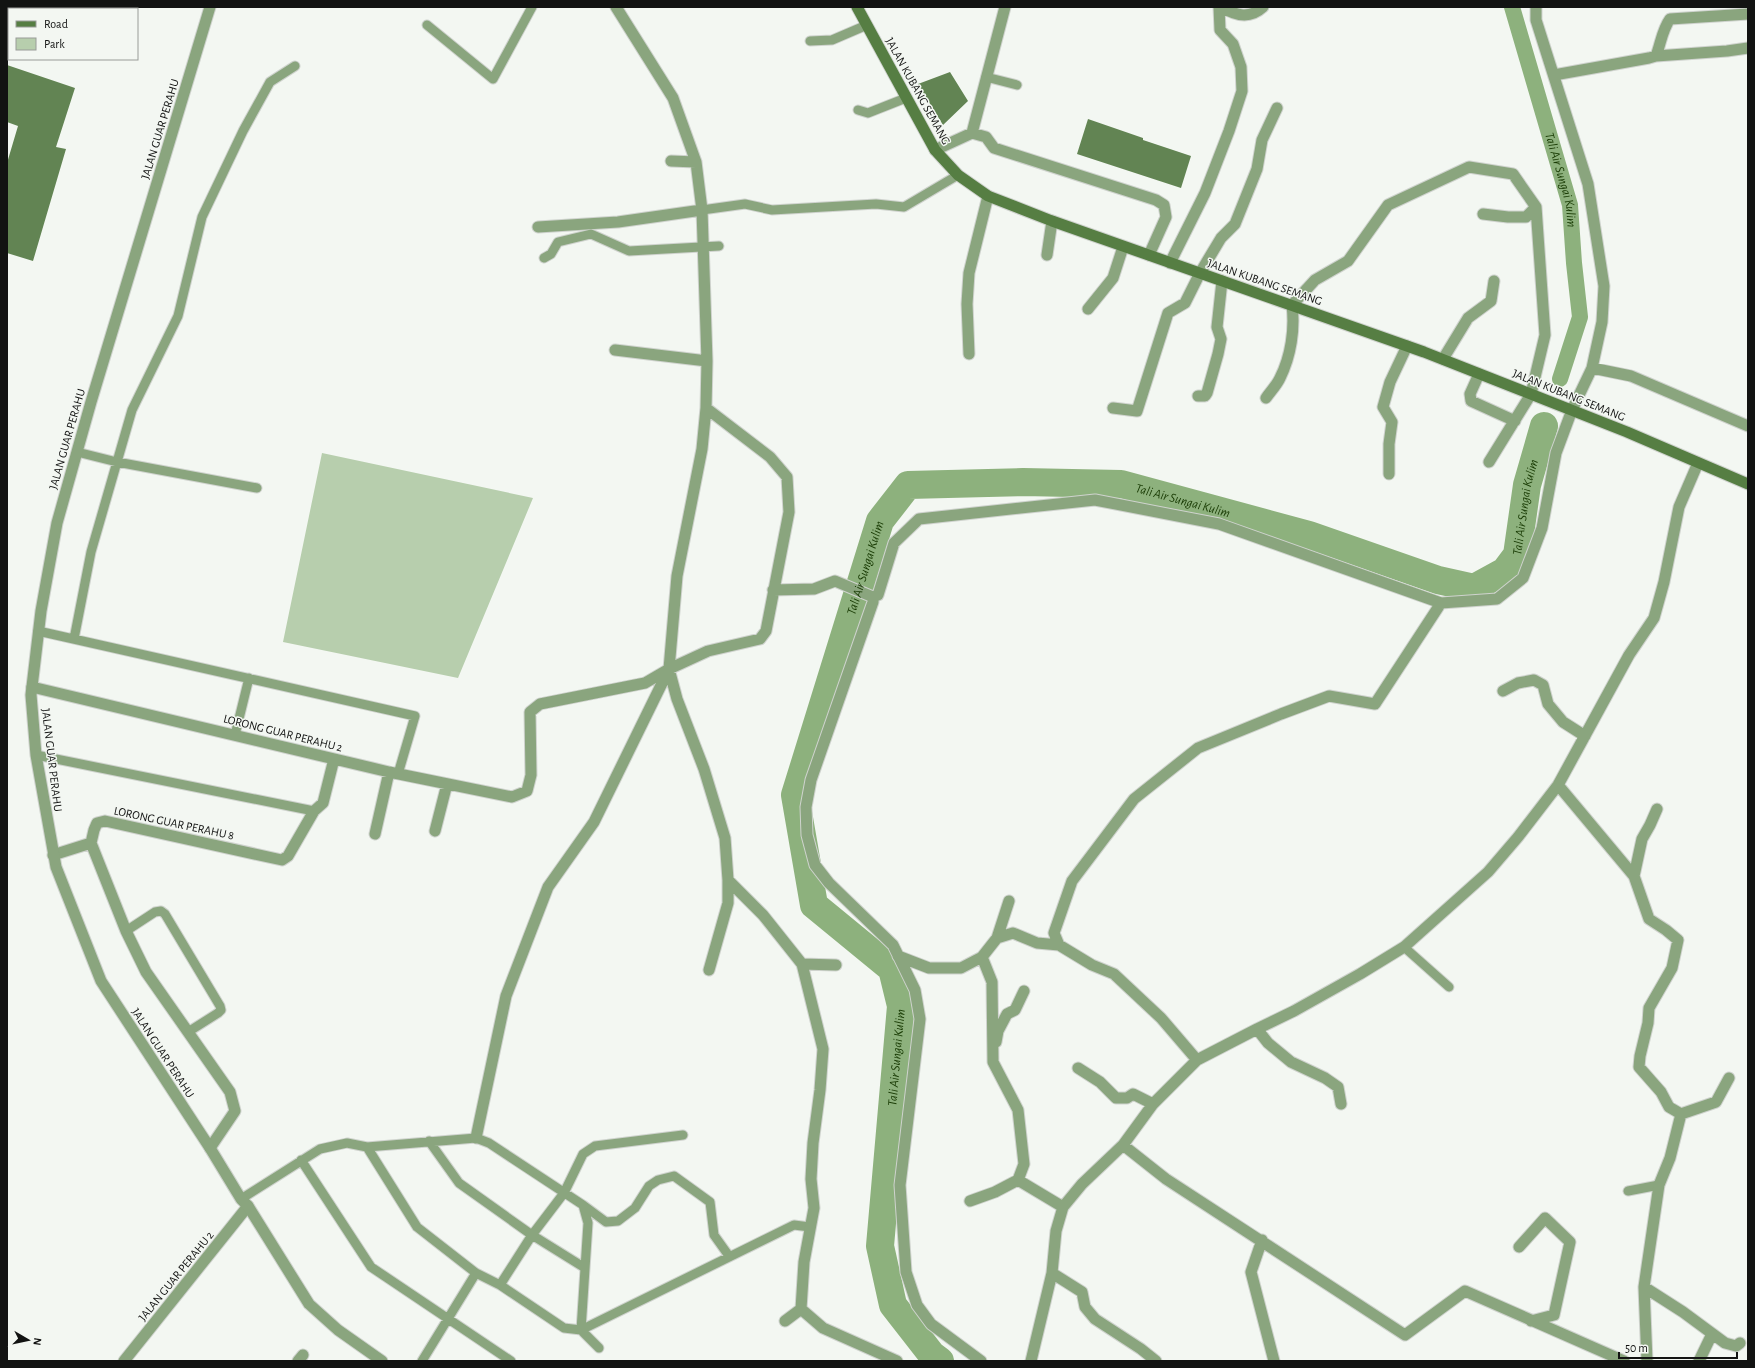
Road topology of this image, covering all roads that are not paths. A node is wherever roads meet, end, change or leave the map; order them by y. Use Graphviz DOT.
graph roads {
  1 [pos="210,7"];
  2 [pos="532,7"];
  3 [pos="616,7"];
  4 [pos="857,7"];
  5 [pos="1005,7"];
  6 [pos="1219,7"];
  7 [pos="1222,7"];
  8 [pos="1263,7"];
  9 [pos="1536,7"];
  10 [pos="1748,14"];
  11 [pos="428,25"];
  12 [pos="867,25"];
  13 [pos="810,41"];
  14 [pos="1748,48"];
  15 [pos="1656,56"];
  16 [pos="295,66"];
  17 [pos="1554,75"];
  18 [pos="986,78"];
  19 [pos="1017,85"];
  20 [pos="906,98"];
  21 [pos="1277,108"];
  22 [pos="858,110"];
  23 [pos="972,133"];
  24 [pos="934,150"];
  25 [pos="670,161"];
  26 [pos="696,162"];
  27 [pos="958,175"];
  28 [pos="988,196"];
  29 [pos="1536,207"];
  30 [pos="702,210"];
  31 [pos="1483,214"];
  32 [pos="1052,222"];
  33 [pos="538,227"];
  34 [pos="719,246"];
  35 [pos="1123,247"];
  36 [pos="703,248"];
  37 [pos="1047,255"];
  38 [pos="1149,256"];
  39 [pos="544,258"];
  40 [pos="1170,263"];
  41 [pos="1200,273"];
  42 [pos="1222,281"];
  43 [pos="1494,281"];
  44 [pos="1292,305"];
  45 [pos="1088,309"];
  46 [pos="1407,346"];
  47 [pos="615,350"];
  48 [pos="969,354"];
  49 [pos="1443,359"];
  50 [pos="707,361"];
  51 [pos="1592,368"];
  52 [pos="1479,374"];
  53 [pos="1531,394"];
  54 [pos="1198,396"];
  55 [pos="1266,398"];
  56 [pos="706,408"];
  57 [pos="1113,408"];
  58 [pos="1572,410"];
  59 [pos="1515,421"];
  60 [pos="1748,426"];
  61 [pos="77,452"];
  62 [pos="117,462"];
  63 [pos="1489,462"];
  64 [pos="1698,463"];
  65 [pos="1388,474"];
  66 [pos="1748,484"];
  67 [pos="257,488"];
  68 [pos="773,590"];
  69 [pos="870,595"];
  70 [pos="1441,603"];
  71 [pos="38,631"];
  72 [pos="74,639"];
  73 [pos="669,669"];
  74 [pos="249,678"];
  75 [pos="32,687"];
  76 [pos="1502,691"];
  77 [pos="235,735"];
  78 [pos="1585,736"];
  79 [pos="36,755"];
  80 [pos="334,759"];
  81 [pos="393,773"];
  82 [pos="448,784"];
  83 [pos="1558,785"];
  84 [pos="1657,809"];
  85 [pos="314,811"];
  86 [pos="435,831"];
  87 [pos="375,834"];
  88 [pos="91,844"];
  89 [pos="53,855"];
  90 [pos="1634,876"];
  91 [pos="728,880"];
  92 [pos="1009,901"];
  93 [pos="126,931"];
  94 [pos="997,938"];
  95 [pos="1059,945"];
  96 [pos="1404,947"];
  97 [pos="898,956"];
  98 [pos="982,957"];
  99 [pos="802,964"];
  100 [pos="836,965"];
  101 [pos="710,970"];
  102 [pos="1449,987"];
  103 [pos="1024,991"];
  104 [pos="1257,1029"];
  105 [pos="188,1032"];
  106 [pos="1197,1060"];
  107 [pos="993,1062"];
  108 [pos="1078,1068"];
  109 [pos="1728,1078"];
  110 [pos="1154,1104"];
  111 [pos="1342,1104"];
  112 [pos="1681,1114"];
  113 [pos="683,1135"];
  114 [pos="476,1138"];
  115 [pos="429,1141"];
  116 [pos="1123,1145"];
  117 [pos="367,1147"];
  118 [pos="210,1148"];
  119 [pos="301,1160"];
  120 [pos="1018,1180"];
  121 [pos="1659,1185"];
  122 [pos="1628,1191"];
  123 [pos="564,1193"];
  124 [pos="970,1201"];
  125 [pos="244,1203"];
  126 [pos="584,1205"];
  127 [pos="1063,1206"];
  128 [pos="810,1227"];
  129 [pos="532,1235"];
  130 [pos="1262,1240"];
  131 [pos="1519,1247"];
  132 [pos="729,1256"];
  133 [pos="585,1268"];
  134 [pos="476,1273"];
  135 [pos="1052,1273"];
  136 [pos="500,1285"];
  137 [pos="1644,1287"];
  138 [pos="801,1309"];
  139 [pos="447,1320"];
  140 [pos="785,1321"];
  141 [pos="1531,1321"];
  142 [pos="581,1330"];
  143 [pos="1712,1334"];
  144 [pos="1740,1343"];
  145 [pos="599,1348"];
  146 [pos="124,1361"];
  147 [pos="382,1361"];
  148 [pos="422,1361"];
  149 [pos="511,1361"];
  150 [pos="897,1361"];
  151 [pos="981,1361"];
  152 [pos="1031,1361"];
  153 [pos="1156,1361"];
  154 [pos="1274,1361"];
  155 [pos="1624,1361"];
  156 [pos="1647,1361"];
  157 [pos="1699,1361"];
  1 -- 61 [label="street, JALAN GUAR PERAHU"];
  2 -- 11 [label="lane"];
  3 -- 26 [label="street"];
  4 -- 12 [label="main road, JALAN KUBANG SEMANG"];
  5 -- 18 [label="street"];
  6 -- 40 [label="street"];
  7 -- 8 [label="street"];
  9 -- 17 [label="street"];
  10 -- 15 [label="street"];
  12 -- 13 [label="lane"];
  12 -- 20 [label="main road, JALAN KUBANG SEMANG"];
  14 -- 15 [label="street"];
  15 -- 17 [label="street"];
  16 -- 62 [label="lane"];
  17 -- 51 [label="street"];
  18 -- 19 [label="lane"];
  18 -- 23 [label="street"];
  20 -- 22 [label="lane"];
  20 -- 24 [label="main road, JALAN KUBANG SEMANG"];
  21 -- 41 [label="street"];
  23 -- 24 [label="street"];
  23 -- 38 [label="street"];
  24 -- 27 [label="main road, JALAN KUBANG SEMANG"];
  25 -- 26 [label="street"];
  26 -- 30 [label="street"];
  27 -- 28 [label="main road, JALAN KUBANG SEMANG"];
  27 -- 30 [label="lane"];
  28 -- 32 [label="main road, JALAN KUBANG SEMANG"];
  28 -- 48 [label="street"];
  29 -- 31 [label="street"];
  29 -- 44 [label="street"];
  29 -- 53 [label="street"];
  30 -- 33 [label="street"];
  30 -- 36 [label="street"];
  32 -- 35 [label="main road, JALAN KUBANG SEMANG"];
  32 -- 37 [label="street"];
  34 -- 36 [label="lane"];
  35 -- 38 [label="main road, JALAN KUBANG SEMANG"];
  35 -- 45 [label="street"];
  36 -- 39 [label="lane"];
  36 -- 50 [label="street"];
  38 -- 40 [label="main road, JALAN KUBANG SEMANG"];
  40 -- 41 [label="main road, JALAN KUBANG SEMANG"];
  41 -- 42 [label="main road, JALAN KUBANG SEMANG"];
  41 -- 57 [label="street"];
  42 -- 44 [label="main road, JALAN KUBANG SEMANG"];
  42 -- 54 [label="street"];
  43 -- 49 [label="street"];
  44 -- 46 [label="main road, JALAN KUBANG SEMANG"];
  44 -- 55 [label="street"];
  46 -- 49 [label="main road, JALAN KUBANG SEMANG"];
  46 -- 65 [label="street"];
  47 -- 50 [label="street"];
  49 -- 52 [label="main road, JALAN KUBANG SEMANG"];
  50 -- 56 [label="street"];
  51 -- 58 [label="street"];
  51 -- 60 [label="street"];
  52 -- 53 [label="main road, JALAN KUBANG SEMANG"];
  52 -- 59 [label="street"];
  53 -- 58 [label="main road, JALAN KUBANG SEMANG"];
  53 -- 59 [label="street"];
  56 -- 68 [label="street"];
  56 -- 73 [label="street"];
  58 -- 64 [label="main road, JALAN KUBANG SEMANG"];
  58 -- 70 [label="street"];
  59 -- 63 [label="street"];
  61 -- 62 [label="lane"];
  61 -- 71 [label="street, JALAN GUAR PERAHU"];
  62 -- 67 [label="lane"];
  62 -- 72 [label="lane"];
  64 -- 66 [label="main road, JALAN KUBANG SEMANG"];
  64 -- 78 [label="street"];
  68 -- 69 [label="street"];
  68 -- 73 [label="street"];
  69 -- 70 [label="street"];
  69 -- 97 [label="street"];
  70 -- 95 [label="street"];
  71 -- 72 [label="lane"];
  71 -- 75 [label="street, JALAN GUAR PERAHU"];
  72 -- 74 [label="lane"];
  73 -- 82 [label="street, LORONG GUAR PERAHU 2"];
  73 -- 91 [label="street"];
  73 -- 114 [label="street"];
  74 -- 77 [label="lane"];
  74 -- 81 [label="lane"];
  75 -- 77 [label="street, LORONG GUAR PERAHU 2"];
  75 -- 79 [label="street, JALAN GUAR PERAHU"];
  76 -- 78 [label="street"];
  77 -- 80 [label="street, LORONG GUAR PERAHU 2"];
  78 -- 83 [label="street"];
  79 -- 85 [label="lane"];
  79 -- 89 [label="street, JALAN GUAR PERAHU"];
  80 -- 81 [label="street, LORONG GUAR PERAHU 2"];
  80 -- 85 [label="street"];
  81 -- 82 [label="street, LORONG GUAR PERAHU 2"];
  81 -- 87 [label="street"];
  82 -- 86 [label="street"];
  83 -- 90 [label="street"];
  83 -- 96 [label="street"];
  84 -- 90 [label="street"];
  85 -- 88 [label="street, LORONG GUAR PERAHU 8"];
  88 -- 89 [label="street"];
  88 -- 93 [label="street"];
  89 -- 118 [label="street, JALAN GUAR PERAHU"];
  90 -- 112 [label="street"];
  91 -- 99 [label="street"];
  91 -- 101 [label="street"];
  92 -- 94 [label="street"];
  93 -- 105 [label="street"];
  93 -- 105 [label="lane"];
  94 -- 95 [label="street"];
  94 -- 98 [label="street"];
  95 -- 106 [label="street"];
  96 -- 102 [label="lane"];
  96 -- 104 [label="street"];
  97 -- 98 [label="street"];
  97 -- 151 [label="street"];
  98 -- 107 [label="street"];
  99 -- 100 [label="street"];
  99 -- 128 [label="street"];
  103 -- 107 [label="street"];
  104 -- 106 [label="street"];
  104 -- 111 [label="street"];
  105 -- 118 [label="street"];
  106 -- 110 [label="street"];
  107 -- 120 [label="street"];
  108 -- 110 [label="street"];
  109 -- 112 [label="street"];
  110 -- 116 [label="street"];
  112 -- 121 [label="street"];
  113 -- 123 [label="lane"];
  114 -- 115 [label="lane"];
  114 -- 123 [label="lane"];
  115 -- 117 [label="lane"];
  115 -- 129 [label="lane"];
  116 -- 127 [label="street"];
  116 -- 130 [label="street"];
  117 -- 119 [label="lane"];
  117 -- 134 [label="lane"];
  118 -- 125 [label="street, JALAN GUAR PERAHU"];
  119 -- 125 [label="lane"];
  119 -- 139 [label="lane"];
  120 -- 124 [label="street"];
  120 -- 127 [label="street"];
  121 -- 122 [label="lane"];
  121 -- 137 [label="street"];
  123 -- 126 [label="lane"];
  123 -- 129 [label="lane"];
  125 -- 146 [label="street, JALAN GUAR PERAHU 2"];
  125 -- 147 [label="street, JALAN GUAR PERAHU"];
  126 -- 132 [label="lane"];
  126 -- 133 [label="lane"];
  127 -- 135 [label="street"];
  128 -- 132 [label="lane"];
  128 -- 138 [label="street"];
  129 -- 133 [label="lane"];
  129 -- 136 [label="lane"];
  130 -- 141 [label="street"];
  130 -- 154 [label="street"];
  131 -- 141 [label="street"];
  132 -- 142 [label="lane"];
  133 -- 142 [label="lane"];
  134 -- 136 [label="lane"];
  134 -- 139 [label="lane"];
  135 -- 152 [label="street"];
  135 -- 153 [label="street"];
  136 -- 142 [label="lane"];
  137 -- 143 [label="street"];
  137 -- 156 [label="street"];
  138 -- 140 [label="street"];
  138 -- 150 [label="street"];
  139 -- 148 [label="lane"];
  139 -- 149 [label="lane"];
  141 -- 155 [label="street"];
  142 -- 145 [label="lane"];
  143 -- 144 [label="street"];
  143 -- 157 [label="street"];
}
